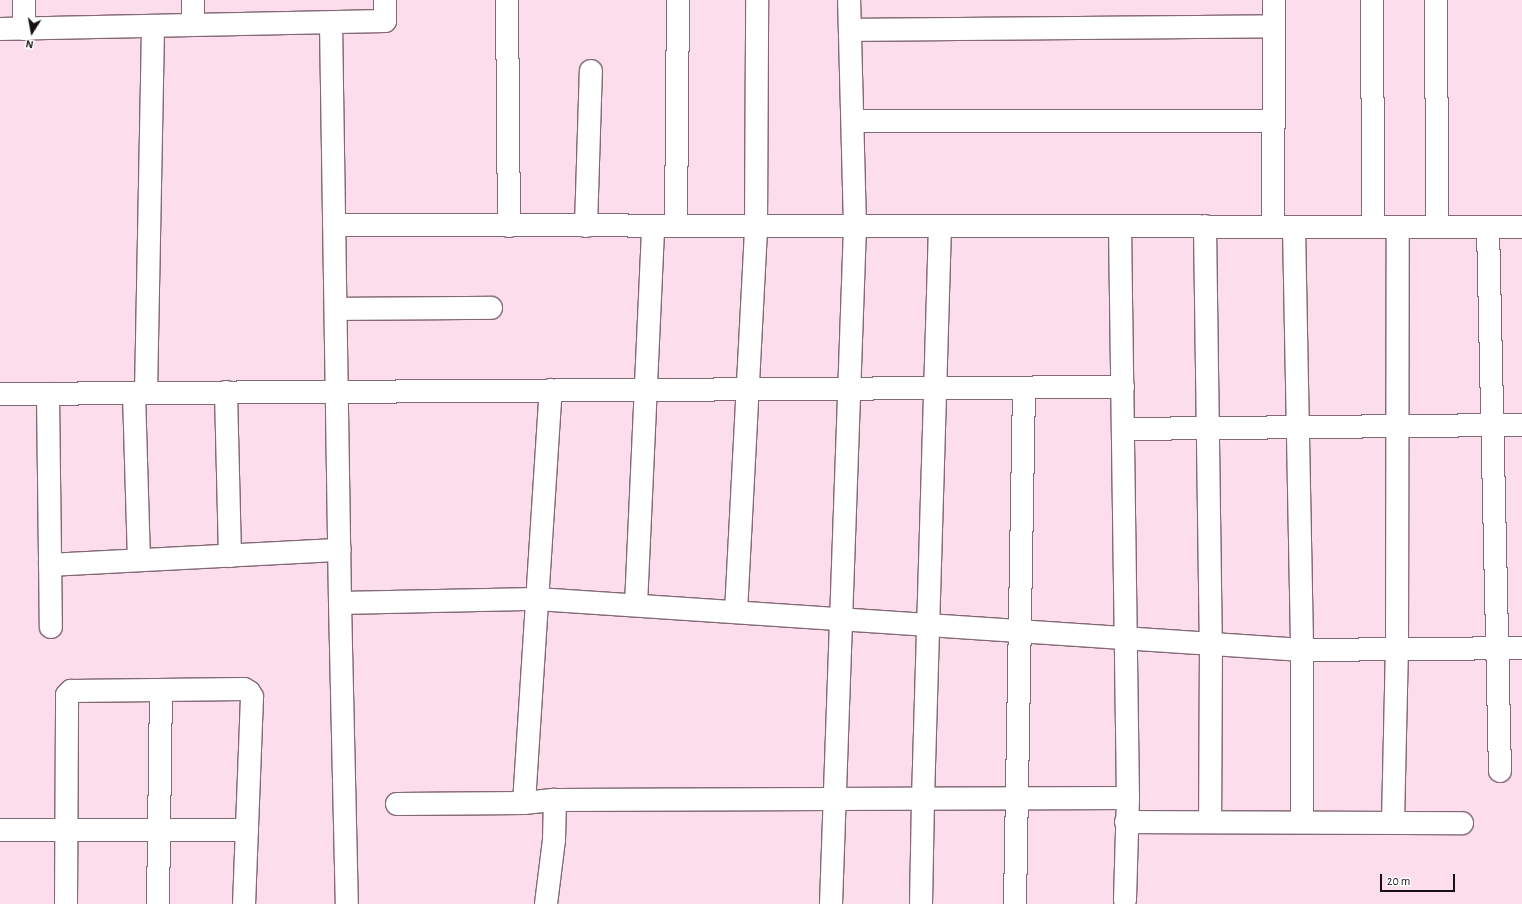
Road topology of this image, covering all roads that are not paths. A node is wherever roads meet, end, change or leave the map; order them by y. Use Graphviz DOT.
graph roads {
  1 [pos="24,0"];
  2 [pos="193,0"];
  3 [pos="385,0"];
  4 [pos="506,0"];
  5 [pos="678,0"];
  6 [pos="757,0"];
  7 [pos="850,0"];
  8 [pos="1274,0"];
  9 [pos="1372,0"];
  10 [pos="1436,0"];
  11 [pos="331,23"];
  12 [pos="194,25"];
  13 [pos="153,26"];
  14 [pos="1274,26"];
  15 [pos="0,29"];
  16 [pos="24,29"];
  17 [pos="850,30"];
  18 [pos="591,70"];
  19 [pos="853,121"];
  20 [pos="1273,121"];
  21 [pos="334,225"];
  22 [pos="509,226"];
  23 [pos="586,226"];
  24 [pos="653,226"];
  25 [pos="676,226"];
  26 [pos="756,226"];
  27 [pos="856,226"];
  28 [pos="940,226"];
  29 [pos="1120,226"];
  30 [pos="1205,226"];
  31 [pos="1373,226"];
  32 [pos="1283,227"];
  33 [pos="1398,227"];
  34 [pos="1437,227"];
  35 [pos="1488,227"];
  36 [pos="1522,227"];
  37 [pos="491,308"];
  38 [pos="336,309"];
  39 [pos="1123,387"];
  40 [pos="936,388"];
  41 [pos="1024,388"];
  42 [pos="747,389"];
  43 [pos="850,389"];
  44 [pos="551,390"];
  45 [pos="645,390"];
  46 [pos="337,391"];
  47 [pos="226,392"];
  48 [pos="140,393"];
  49 [pos="0,394"];
  50 [pos="48,394"];
  51 [pos="1492,425"];
  52 [pos="1522,425"];
  53 [pos="1398,426"];
  54 [pos="1297,427"];
  55 [pos="1208,428"];
  56 [pos="1124,430"];
  57 [pos="340,550"];
  58 [pos="230,556"];
  59 [pos="139,560"];
  60 [pos="50,564"];
  61 [pos="537,599"];
  62 [pos="340,603"];
  63 [pos="636,606"];
  64 [pos="736,612"];
  65 [pos="841,619"];
  66 [pos="928,625"];
  67 [pos="51,627"];
  68 [pos="1019,631"];
  69 [pos="1126,638"];
  70 [pos="1210,644"];
  71 [pos="1498,648"];
  72 [pos="1522,648"];
  73 [pos="1302,650"];
  74 [pos="1397,650"];
  75 [pos="161,690"];
  76 [pos="1500,771"];
  77 [pos="1016,798"];
  78 [pos="1128,798"];
  79 [pos="923,799"];
  80 [pos="555,800"];
  81 [pos="834,800"];
  82 [pos="524,803"];
  83 [pos="397,804"];
  84 [pos="1126,822"];
  85 [pos="1210,822"];
  86 [pos="1302,822"];
  87 [pos="1393,822"];
  88 [pos="1462,823"];
  89 [pos="0,830"];
  90 [pos="67,830"];
  91 [pos="158,830"];
  92 [pos="247,830"];
  93 [pos="1125,900"];
  94 [pos="66,904"];
  95 [pos="158,904"];
  96 [pos="244,904"];
  97 [pos="347,904"];
  98 [pos="546,904"];
  99 [pos="831,904"];
  100 [pos="921,904"];
  101 [pos="1015,904"];
  1 -- 16 [label="street"];
  2 -- 12 [label="street"];
  3 -- 11 [label="street"];
  4 -- 22 [label="street"];
  5 -- 25 [label="street"];
  6 -- 26 [label="street"];
  7 -- 17 [label="street"];
  8 -- 14 [label="street"];
  9 -- 31 [label="street"];
  10 -- 34 [label="street"];
  11 -- 12 [label="street"];
  11 -- 21 [label="street"];
  12 -- 13 [label="street"];
  13 -- 16 [label="street"];
  13 -- 48 [label="street"];
  14 -- 17 [label="street"];
  14 -- 20 [label="street"];
  15 -- 16 [label="street"];
  17 -- 19 [label="street"];
  18 -- 23 [label="street"];
  19 -- 20 [label="street"];
  19 -- 27 [label="street"];
  20 -- 32 [label="street"];
  21 -- 22 [label="street"];
  21 -- 38 [label="street"];
  22 -- 23 [label="street"];
  23 -- 24 [label="street"];
  24 -- 25 [label="street"];
  24 -- 45 [label="street"];
  25 -- 26 [label="street"];
  26 -- 27 [label="street"];
  26 -- 42 [label="street"];
  27 -- 28 [label="street"];
  27 -- 43 [label="street"];
  28 -- 29 [label="street"];
  28 -- 40 [label="street"];
  29 -- 30 [label="street"];
  29 -- 39 [label="street"];
  30 -- 32 [label="street"];
  30 -- 55 [label="street"];
  31 -- 32 [label="street"];
  31 -- 33 [label="street"];
  32 -- 54 [label="street"];
  33 -- 34 [label="street"];
  33 -- 53 [label="street"];
  34 -- 35 [label="street"];
  35 -- 36 [label="street"];
  35 -- 51 [label="street"];
  37 -- 38 [label="street"];
  38 -- 46 [label="street"];
  39 -- 41 [label="street"];
  39 -- 56 [label="street"];
  40 -- 41 [label="street"];
  40 -- 43 [label="street"];
  40 -- 66 [label="street"];
  41 -- 68 [label="street"];
  42 -- 43 [label="street"];
  42 -- 45 [label="street"];
  42 -- 64 [label="street"];
  43 -- 65 [label="street"];
  44 -- 45 [label="street"];
  44 -- 46 [label="street"];
  44 -- 61 [label="street"];
  45 -- 63 [label="street"];
  46 -- 47 [label="street"];
  46 -- 57 [label="street"];
  47 -- 48 [label="street"];
  47 -- 58 [label="street"];
  48 -- 50 [label="street"];
  48 -- 59 [label="street"];
  49 -- 50 [label="street"];
  50 -- 60 [label="street"];
  51 -- 52 [label="street"];
  51 -- 53 [label="street"];
  51 -- 71 [label="street"];
  53 -- 54 [label="street"];
  53 -- 74 [label="street"];
  54 -- 55 [label="street"];
  54 -- 73 [label="street"];
  55 -- 56 [label="street"];
  55 -- 70 [label="street"];
  56 -- 69 [label="street"];
  57 -- 58 [label="street"];
  57 -- 62 [label="street"];
  58 -- 59 [label="street"];
  59 -- 60 [label="street"];
  60 -- 67 [label="street"];
  61 -- 62 [label="street"];
  61 -- 63 [label="street"];
  61 -- 82 [label="street"];
  62 -- 97 [label="street"];
  63 -- 64 [label="street"];
  64 -- 65 [label="street"];
  65 -- 66 [label="street"];
  65 -- 81 [label="street"];
  66 -- 68 [label="street"];
  66 -- 79 [label="street"];
  68 -- 69 [label="street"];
  68 -- 77 [label="street"];
  69 -- 70 [label="street"];
  69 -- 78 [label="street"];
  70 -- 73 [label="street"];
  70 -- 85 [label="street"];
  71 -- 72 [label="street"];
  71 -- 74 [label="street"];
  71 -- 76 [label="street"];
  73 -- 74 [label="street"];
  73 -- 86 [label="street"];
  74 -- 87 [label="street"];
  75 -- 90 [label="street"];
  75 -- 91 [label="street"];
  75 -- 92 [label="street"];
  77 -- 78 [label="street"];
  77 -- 79 [label="street"];
  77 -- 101 [label="street"];
  78 -- 84 [label="street"];
  79 -- 81 [label="street"];
  79 -- 100 [label="street"];
  80 -- 81 [label="street"];
  80 -- 82 [label="street"];
  80 -- 98 [label="street"];
  81 -- 99 [label="street"];
  82 -- 83 [label="street"];
  84 -- 85 [label="street"];
  84 -- 93 [label="street"];
  85 -- 86 [label="street"];
  86 -- 87 [label="street"];
  87 -- 88 [label="street"];
  89 -- 90 [label="street"];
  90 -- 91 [label="street"];
  90 -- 94 [label="street"];
  91 -- 92 [label="street"];
  91 -- 95 [label="street"];
  92 -- 96 [label="street"];
}
